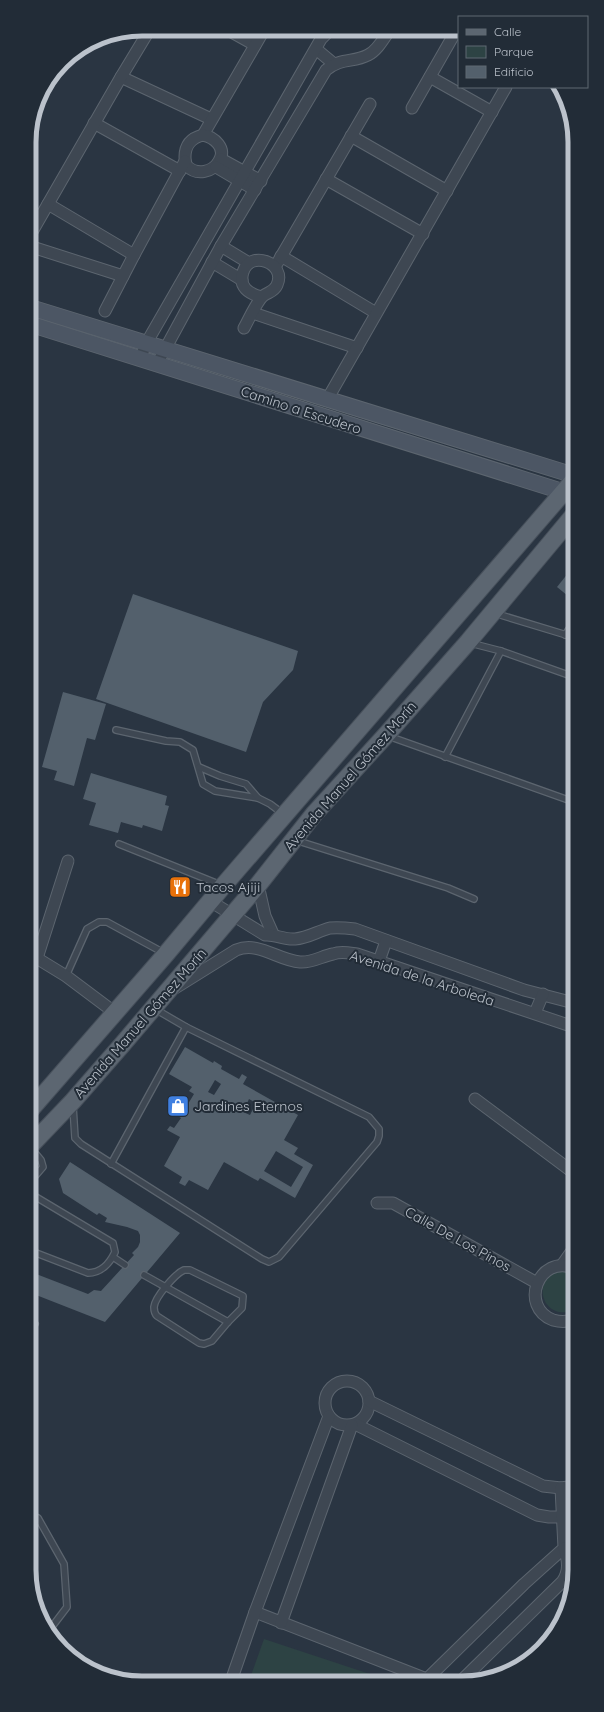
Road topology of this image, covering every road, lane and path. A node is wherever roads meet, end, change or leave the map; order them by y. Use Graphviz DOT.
graph roads {
  1 [pos="146,36"];
  2 [pos="239,36"];
  3 [pos="260,36"];
  4 [pos="323,36"];
  5 [pos="384,36"];
  6 [pos="455,39"];
  7 [pos="255,45"];
  8 [pos="316,49"];
  9 [pos="334,64"];
  10 [pos="121,77"];
  11 [pos="430,78"];
  12 [pos="505,88"];
  13 [pos="370,104"];
  14 [pos="412,108"];
  15 [pos="492,112"];
  16 [pos="211,119"];
  17 [pos="94,123"];
  18 [pos="202,135"];
  19 [pos="351,136"];
  20 [pos="185,160"];
  21 [pos="218,163"];
  22 [pos="180,171"];
  23 [pos="242,177"];
  24 [pos="326,179"];
  25 [pos="258,185"];
  26 [pos="447,191"];
  27 [pos="48,204"];
  28 [pos="36,225"];
  29 [pos="423,234"];
  30 [pos="203,245"];
  31 [pos="36,248"];
  32 [pos="134,254"];
  33 [pos="217,254"];
  34 [pos="281,256"];
  35 [pos="249,263"];
  36 [pos="275,267"];
  37 [pos="123,276"];
  38 [pos="242,280"];
  39 [pos="262,296"];
  40 [pos="36,308"];
  41 [pos="105,311"];
  42 [pos="253,313"];
  43 [pos="376,313"];
  44 [pos="36,326"];
  45 [pos="244,328"];
  46 [pos="147,342"];
  47 [pos="165,348"];
  48 [pos="357,348"];
  49 [pos="140,359"];
  50 [pos="157,364"];
  51 [pos="328,398"];
  52 [pos="568,473"];
  53 [pos="568,487"];
  54 [pos="568,490"];
  55 [pos="568,525"];
  56 [pos="492,612"];
  57 [pos="568,630"];
  58 [pos="565,634"];
  59 [pos="568,635"];
  60 [pos="468,642"];
  61 [pos="501,651"];
  62 [pos="568,675"];
  63 [pos="116,730"];
  64 [pos="386,735"];
  65 [pos="445,757"];
  66 [pos="199,767"];
  67 [pos="258,798"];
  68 [pos="568,800"];
  69 [pos="284,815"];
  70 [pos="293,840"];
  71 [pos="119,844"];
  72 [pos="68,861"];
  73 [pos="258,884"];
  74 [pos="223,886"];
  75 [pos="474,899"];
  76 [pos="210,901"];
  77 [pos="233,914"];
  78 [pos="269,934"];
  79 [pos="386,941"];
  80 [pos="245,946"];
  81 [pos="36,950"];
  82 [pos="166,954"];
  83 [pos="36,957"];
  84 [pos="379,961"];
  85 [pos="66,976"];
  86 [pos="166,994"];
  87 [pos="543,994"];
  88 [pos="568,1001"];
  89 [pos="153,1008"];
  90 [pos="114,1012"];
  91 [pos="535,1013"];
  92 [pos="568,1025"];
  93 [pos="186,1027"];
  94 [pos="475,1099"];
  95 [pos="73,1101"];
  96 [pos="36,1103"];
  97 [pos="36,1140"];
  98 [pos="36,1154"];
  99 [pos="111,1164"];
  100 [pos="568,1169"];
  101 [pos="36,1175"];
  102 [pos="36,1197"];
  103 [pos="377,1204"];
  104 [pos="36,1253"];
  105 [pos="568,1256"];
  106 [pos="113,1257"];
  107 [pos="125,1265"];
  108 [pos="562,1265"];
  109 [pos="568,1266"];
  110 [pos="144,1275"];
  111 [pos="537,1283"];
  112 [pos="164,1288"];
  113 [pos="568,1321"];
  114 [pos="228,1322"];
  115 [pos="369,1402"];
  116 [pos="329,1416"];
  117 [pos="354,1425"];
  118 [pos="568,1487"];
  119 [pos="561,1488"];
  120 [pos="36,1517"];
  121 [pos="562,1518"];
  122 [pos="568,1518"];
  123 [pos="564,1548"];
  124 [pos="255,1612"];
  125 [pos="281,1623"];
  126 [pos="52,1626"];
  127 [pos="233,1676"];
  128 [pos="422,1676"];
  129 [pos="433,1676"];
  130 [pos="466,1676"];
  1 -- 10 [label="street"];
  2 -- 7 [label="street"];
  3 -- 7 [label="street"];
  4 -- 8 [label="street"];
  5 -- 9 [label="street"];
  6 -- 11 [label="street"];
  7 -- 16 [label="street"];
  8 -- 9 [label="street"];
  8 -- 23 [label="street"];
  9 -- 25 [label="street"];
  10 -- 16 [label="street"];
  10 -- 17 [label="street"];
  11 -- 14 [label="street"];
  11 -- 15 [label="street"];
  12 -- 15 [label="street"];
  13 -- 19 [label="street"];
  15 -- 26 [label="street"];
  16 -- 18 [label="street"];
  17 -- 22 [label="street"];
  17 -- 27 [label="street"];
  18 -- 20 [label="street"];
  18 -- 21 [label="street"];
  19 -- 24 [label="street"];
  19 -- 26 [label="street"];
  20 -- 21 [label="street"];
  20 -- 22 [label="street"];
  21 -- 23 [label="street"];
  22 -- 32 [label="street"];
  23 -- 25 [label="street"];
  23 -- 30 [label="street"];
  24 -- 29 [label="street"];
  24 -- 34 [label="street"];
  25 -- 33 [label="street"];
  26 -- 29 [label="street"];
  27 -- 28 [label="street"];
  27 -- 32 [label="street"];
  29 -- 43 [label="street"];
  30 -- 33 [label="street"];
  30 -- 46 [label="street"];
  31 -- 37 [label="street"];
  32 -- 37 [label="street"];
  33 -- 35 [label="street"];
  33 -- 38 [label="street"];
  33 -- 47 [label="street"];
  34 -- 36 [label="street"];
  34 -- 43 [label="street"];
  35 -- 36 [label="street"];
  35 -- 38 [label="street"];
  36 -- 39 [label="street"];
  37 -- 41 [label="street"];
  38 -- 39 [label="street"];
  39 -- 42 [label="street"];
  40 -- 46 [label="street, Camino a Escudero"];
  42 -- 45 [label="street"];
  42 -- 48 [label="street"];
  43 -- 48 [label="street"];
  44 -- 49 [label="street, Camino a Escudero"];
  46 -- 47 [label="street, Camino a Escudero"];
  46 -- 49 [label="street"];
  47 -- 50 [label="street"];
  47 -- 51 [label="street, Camino a Escudero"];
  48 -- 51 [label="street"];
  49 -- 50 [label="street, Camino a Escudero"];
  50 -- 53 [label="street, Camino a Escudero"];
  51 -- 52 [label="street, Camino a Escudero"];
  54 -- 69 [label="main road, Avenida Manuel Gómez Morín"];
  55 -- 56 [label="main road, Avenida Manuel Gómez Morín"];
  56 -- 58 [label="lane"];
  56 -- 60 [label="main road, Avenida Manuel Gómez Morín"];
  57 -- 58 [label="lane"];
  58 -- 59 [label="lane"];
  60 -- 61 [label="lane"];
  60 -- 64 [label="main road, Avenida Manuel Gómez Morín"];
  61 -- 62 [label="lane"];
  61 -- 65 [label="lane"];
  63 -- 66 [label="lane"];
  64 -- 65 [label="lane"];
  64 -- 70 [label="main road, Avenida Manuel Gómez Morín"];
  65 -- 68 [label="lane"];
  66 -- 67 [label="lane"];
  66 -- 67 [label="lane"];
  67 -- 69 [label="lane"];
  69 -- 74 [label="main road, Avenida Manuel Gómez Morín"];
  70 -- 73 [label="main road, Avenida Manuel Gómez Morín"];
  70 -- 75 [label="lane"];
  71 -- 74 [label="lane"];
  72 -- 81 [label="street"];
  73 -- 77 [label="main road, Avenida Manuel Gómez Morín"];
  73 -- 78 [label="street"];
  74 -- 76 [label="main road, Avenida Manuel Gómez Morín"];
  76 -- 77 [label="street, Avenida de la Arboleda"];
  76 -- 82 [label="main road, Avenida Manuel Gómez Morín"];
  77 -- 78 [label="street, Avenida de la Arboleda"];
  77 -- 86 [label="main road, Avenida Manuel Gómez Morín"];
  78 -- 79 [label="street, Avenida de la Arboleda"];
  78 -- 80 [label="street"];
  79 -- 84 [label="street"];
  79 -- 87 [label="street, Avenida de la Arboleda"];
  80 -- 84 [label="street, Avenida de la Arboleda"];
  80 -- 86 [label="street"];
  82 -- 85 [label="lane"];
  82 -- 90 [label="main road, Avenida Manuel Gómez Morín"];
  83 -- 85 [label="street"];
  84 -- 91 [label="street, Avenida de la Arboleda"];
  85 -- 90 [label="street"];
  86 -- 89 [label="main road, Avenida Manuel Gómez Morín"];
  87 -- 88 [label="street, Avenida de la Arboleda"];
  87 -- 91 [label="street"];
  89 -- 93 [label="lane"];
  89 -- 95 [label="main road, Avenida Manuel Gómez Morín"];
  90 -- 96 [label="main road, Avenida Manuel Gómez Morín"];
  91 -- 92 [label="street, Avenida de la Arboleda"];
  93 -- 99 [label="lane"];
  93 -- 99 [label="lane"];
  94 -- 100 [label="street"];
  95 -- 97 [label="main road, Avenida Manuel Gómez Morín"];
  95 -- 99 [label="lane"];
  98 -- 101 [label="lane"];
  102 -- 106 [label="lane"];
  103 -- 111 [label="street, Calle De Los Pinos"];
  104 -- 106 [label="lane"];
  105 -- 108 [label="street"];
  106 -- 107 [label="lane"];
  108 -- 109 [label="street"];
  108 -- 111 [label="street"];
  110 -- 112 [label="lane"];
  111 -- 113 [label="street"];
  112 -- 114 [label="lane"];
  112 -- 114 [label="lane"];
  112 -- 114 [label="lane"];
  115 -- 116 [label="street"];
  115 -- 117 [label="street"];
  115 -- 119 [label="street"];
  116 -- 117 [label="street"];
  116 -- 124 [label="street"];
  117 -- 121 [label="street"];
  117 -- 125 [label="street"];
  118 -- 119 [label="street"];
  119 -- 121 [label="street"];
  120 -- 126 [label="lane"];
  121 -- 122 [label="street"];
  121 -- 123 [label="street"];
  123 -- 129 [label="street"];
  123 -- 130 [label="street"];
  124 -- 125 [label="street"];
  124 -- 127 [label="street"];
  125 -- 128 [label="street"];
}
